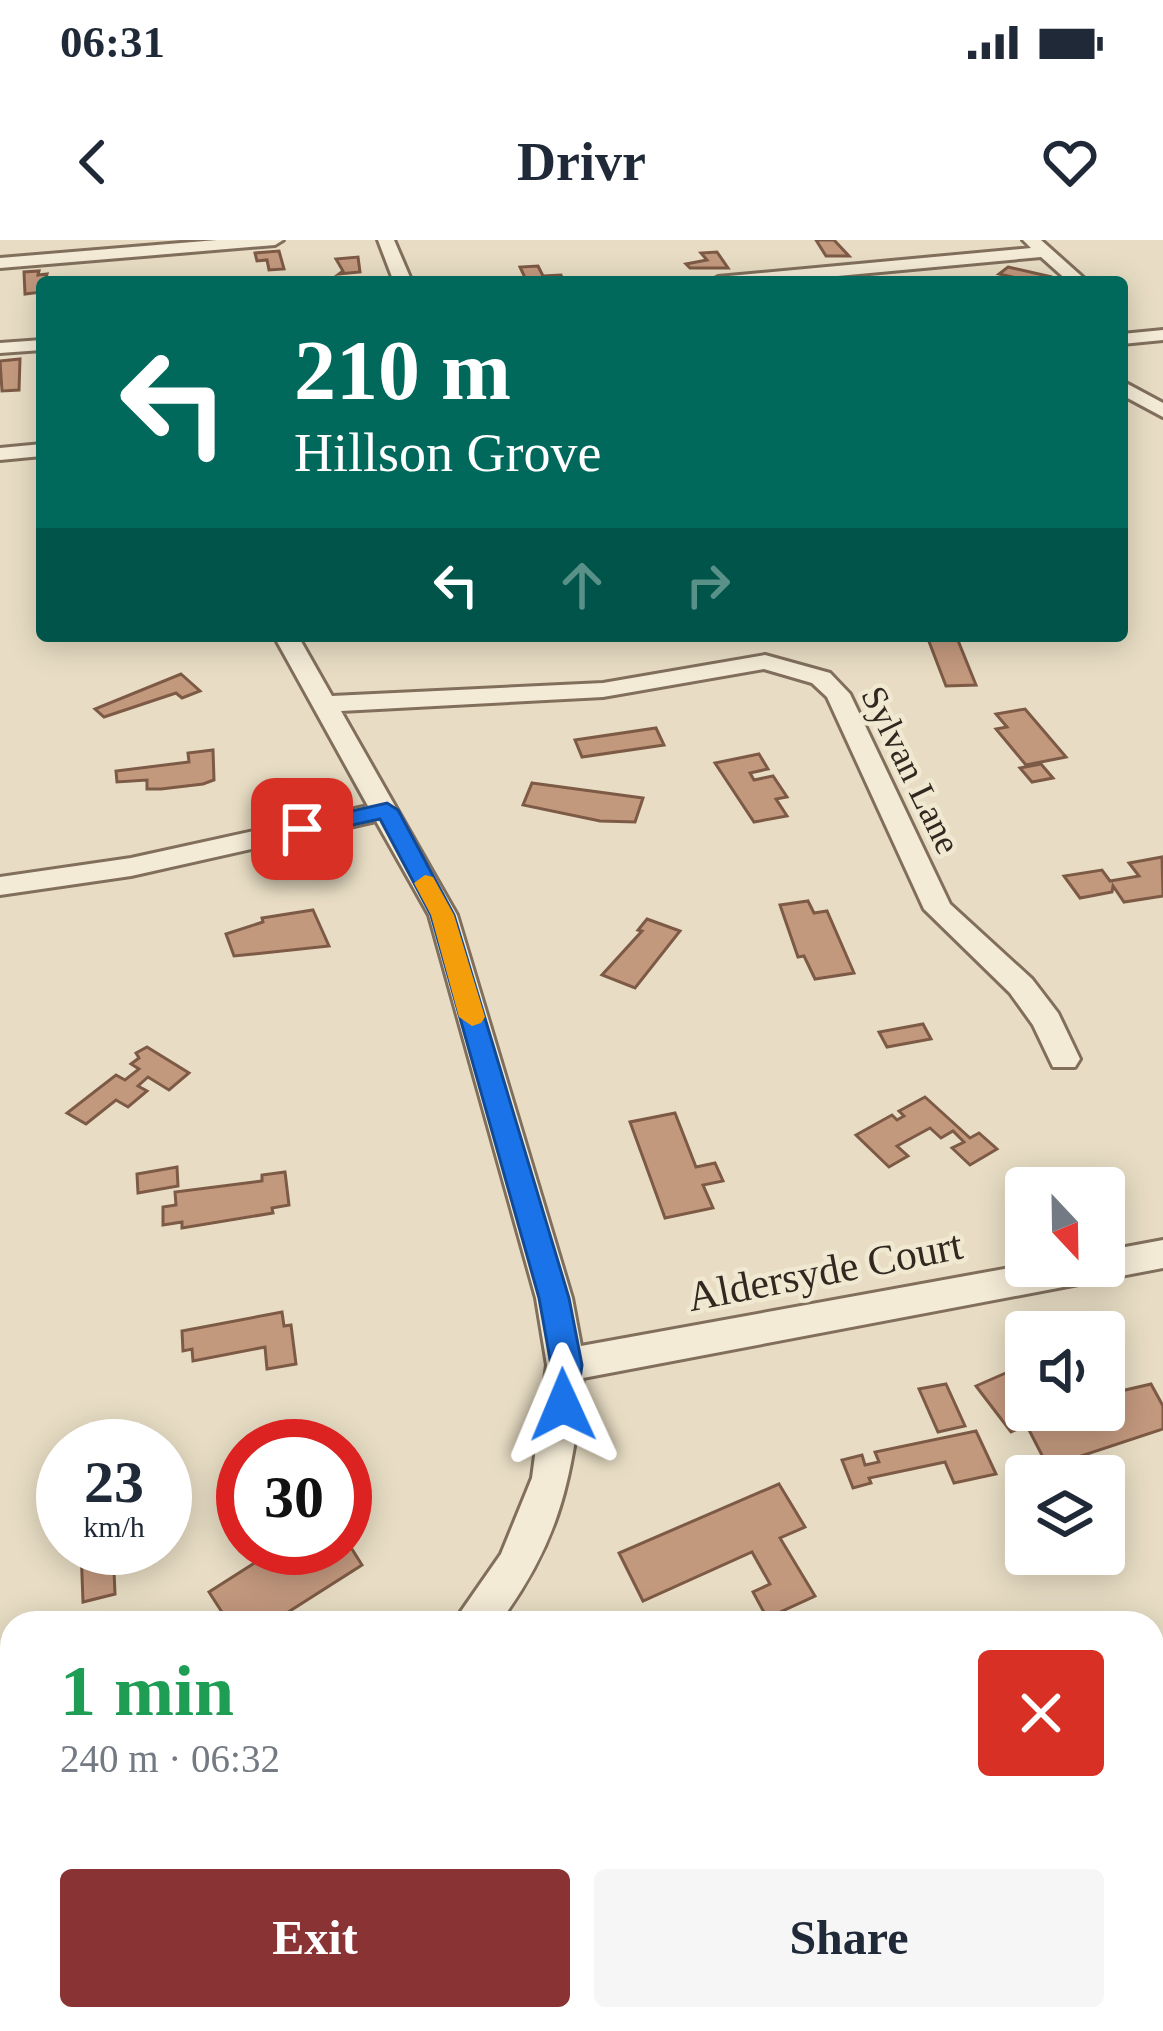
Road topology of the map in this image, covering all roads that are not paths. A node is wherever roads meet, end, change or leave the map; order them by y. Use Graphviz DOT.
graph roads {
  1 [pos="275,240"];
  2 [pos="386,240"];
  3 [pos="1038,246"];
  4 [pos="0,263"];
  5 [pos="401,276"];
  6 [pos="771,276"];
  7 [pos="1072,276"];
  8 [pos="1163,334"];
  9 [pos="1132,338"];
  10 [pos="36,345"];
  11 [pos="0,348"];
  12 [pos="1128,391"];
  13 [pos="1163,411"];
  14 [pos="36,451"];
  15 [pos="0,454"];
  16 [pos="290,642"];
  17 [pos="326,704"];
  18 [pos="387,810"];
  19 [pos="0,886"];
  20 [pos="1064,1059"];
  21 [pos="1163,1254"];
  22 [pos="1125,1261"];
  23 [pos="1005,1284"];
  24 [pos="566,1365"];
  25 [pos="483,1611"];
  1 -- 4 [label="street"];
  2 -- 5 [label="street"];
  3 -- 6 [label="street"];
  3 -- 7 [label="street"];
  8 -- 9 [label="street"];
  10 -- 11 [label="street"];
  12 -- 13 [label="street"];
  14 -- 15 [label="street"];
  16 -- 17 [label="street"];
  17 -- 18 [label="street"];
  17 -- 20 [label="street, Sylvan Lane"];
  18 -- 19 [label="street"];
  18 -- 24 [label="street"];
  21 -- 22 [label="street, Aldersyde Court"];
  23 -- 24 [label="street, Aldersyde Court"];
  24 -- 25 [label="street"];
}
